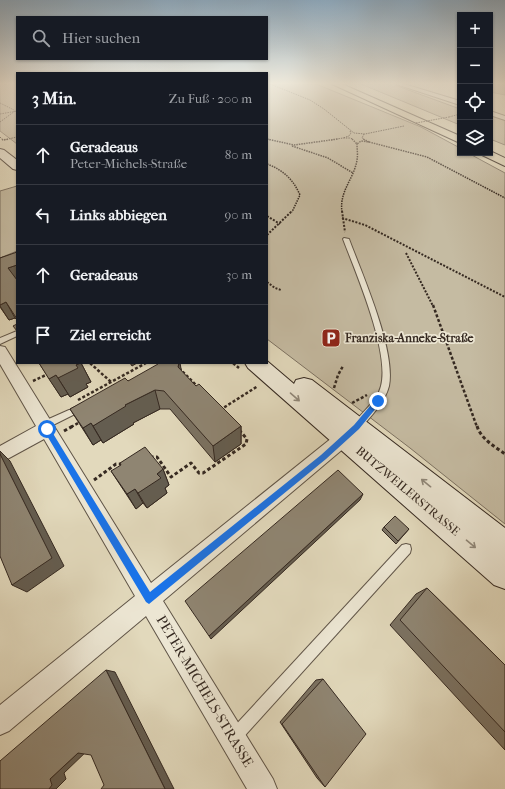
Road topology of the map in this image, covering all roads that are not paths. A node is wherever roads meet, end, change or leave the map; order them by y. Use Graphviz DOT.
graph roads {
  1 [pos="418,121"];
  2 [pos="432,121"];
  3 [pos="457,132"];
  4 [pos="457,139"];
  5 [pos="493,148"];
  6 [pos="0,152"];
  7 [pos="505,154"];
  8 [pos="492,156"];
  9 [pos="505,162"];
  10 [pos="16,165"];
  11 [pos="346,239"];
  12 [pos="16,333"];
  13 [pos="0,341"];
  14 [pos="0,351"];
  15 [pos="268,358"];
  16 [pos="256,364"];
  17 [pos="92,410"];
  18 [pos="48,430"];
  19 [pos="350,433"];
  20 [pos="0,455"];
  21 [pos="505,546"];
  22 [pos="406,549"];
  23 [pos="505,574"];
  24 [pos="149,599"];
  25 [pos="0,722"];
  26 [pos="233,738"];
  27 [pos="263,789"];
  1 -- 4 [label="highway"];
  2 -- 3 [label="highway"];
  5 -- 7 [label="highway"];
  6 -- 10 [label="main road"];
  8 -- 9 [label="highway"];
  11 -- 19 [label="lane"];
  12 -- 13 [label="lane"];
  14 -- 18 [label="street, PETER-MICHELS-STRASSE"];
  15 -- 19 [label="main road, BUTZWEILERSTRASSE"];
  16 -- 19 [label="main road, BUTZWEILERSTRASSE, one-way"];
  17 -- 18 [label="lane"];
  18 -- 20 [label="street"];
  18 -- 24 [label="street, PETER-MICHELS-STRASSE"];
  21 -- 19 [label="main road, BUTZWEILERSTRASSE, one-way"];
  19 -- 23 [label="main road, BUTZWEILERSTRASSE, one-way"];
  19 -- 24 [label="street"];
  22 -- 26 [label="lane"];
  24 -- 25 [label="street"];
  24 -- 26 [label="street, PETER-MICHELS-STRASSE"];
  26 -- 27 [label="street, PETER-MICHELS-STRASSE"];
}
